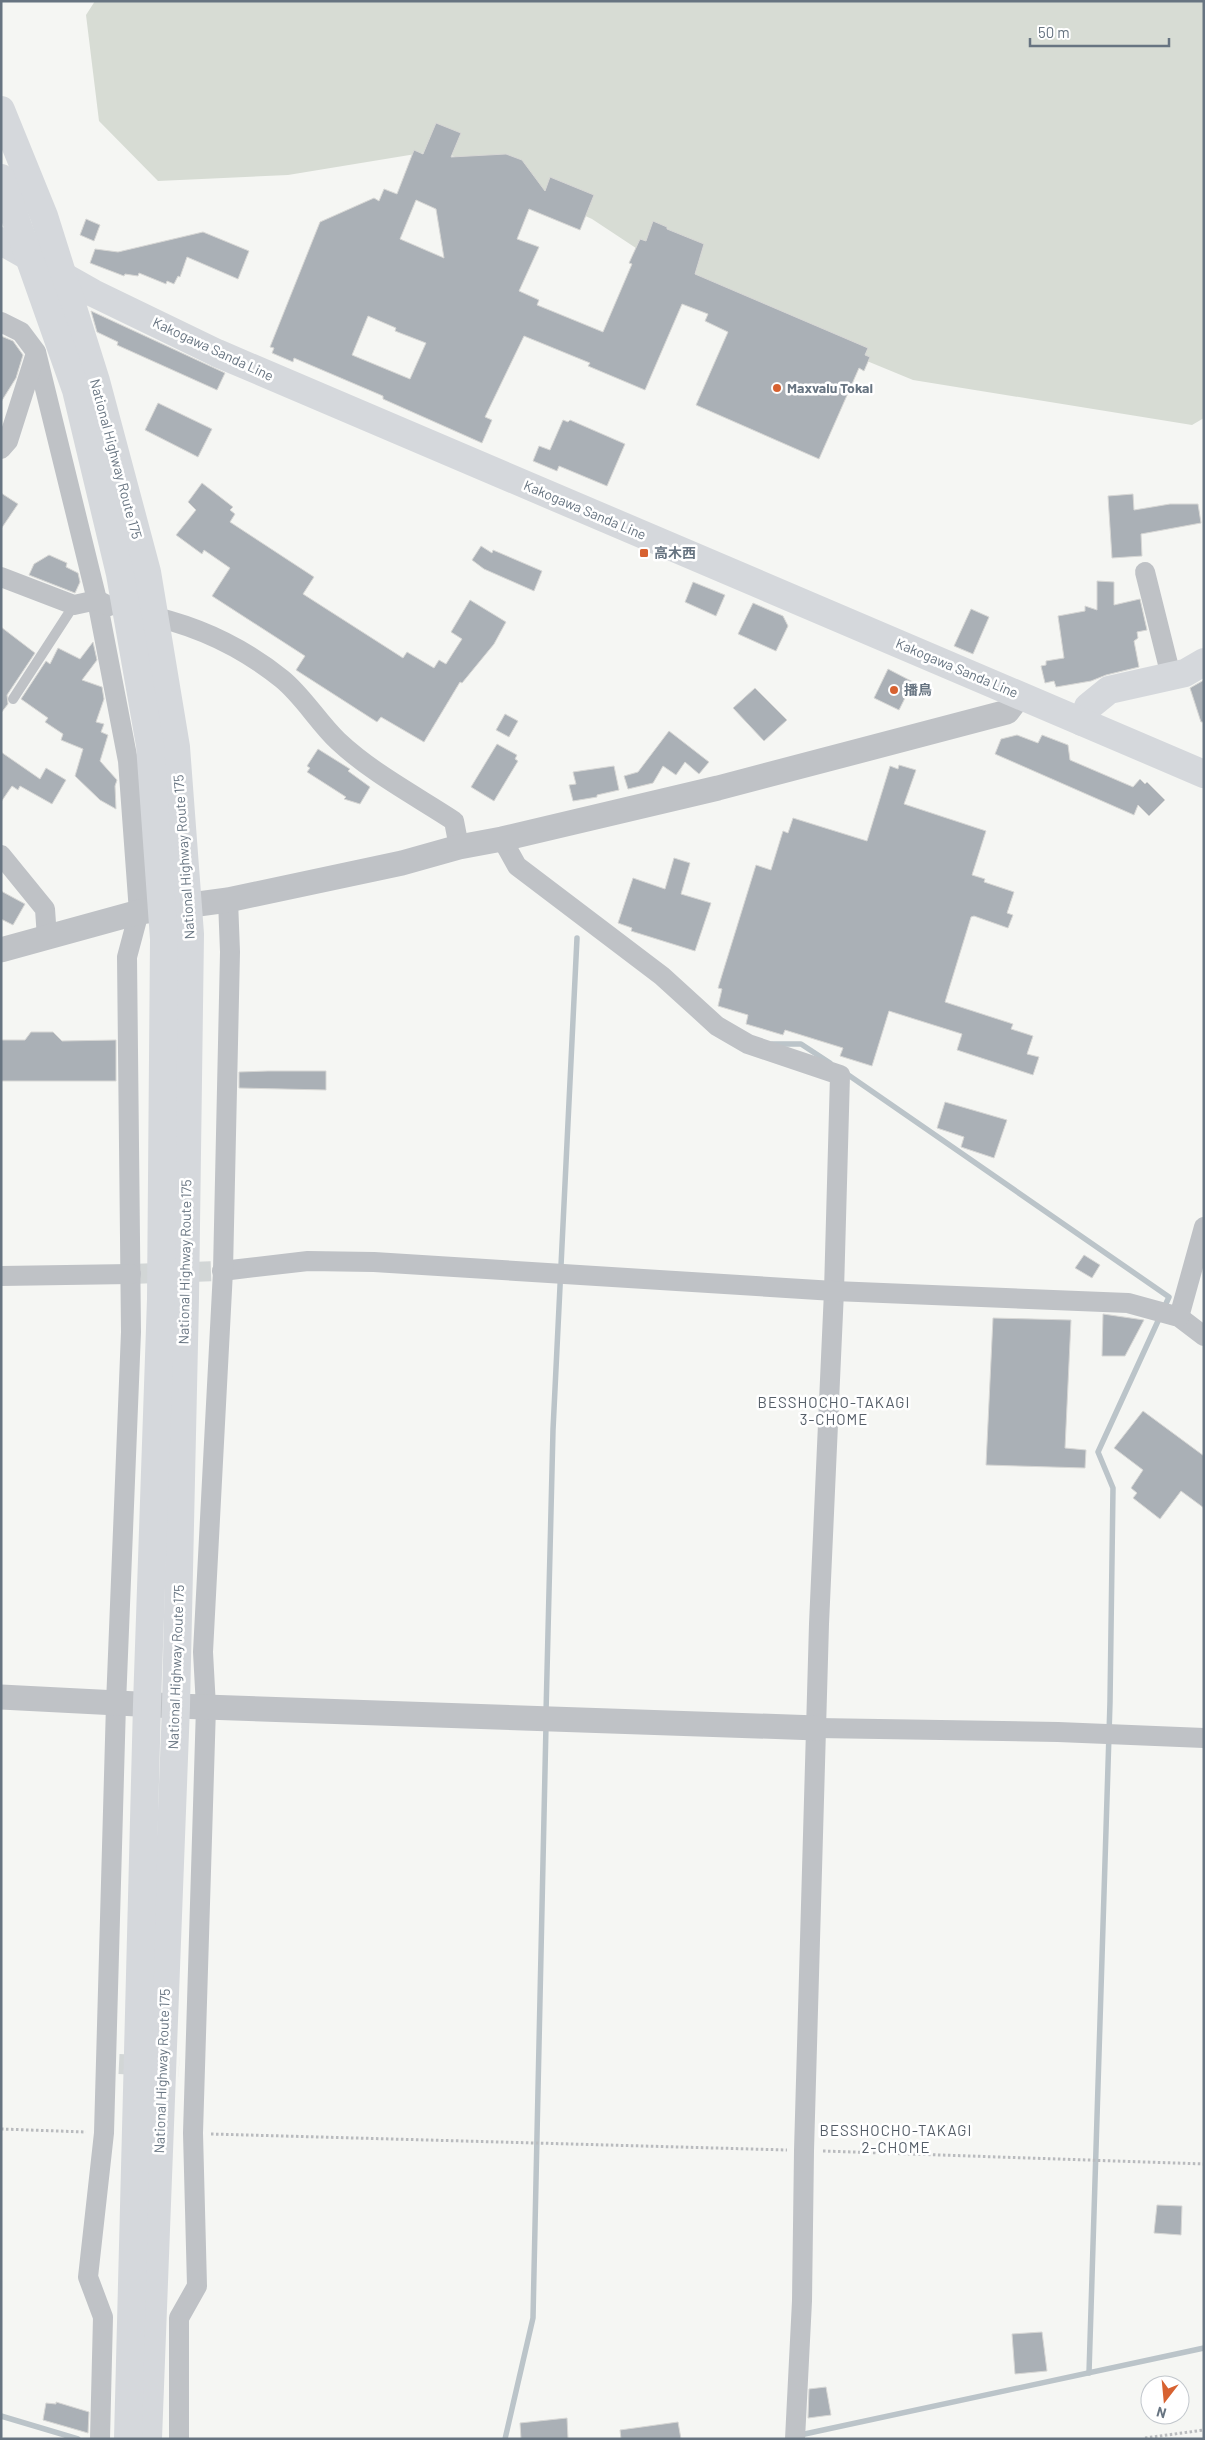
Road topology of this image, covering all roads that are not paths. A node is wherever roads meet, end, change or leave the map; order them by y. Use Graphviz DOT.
graph roads {
  1 [pos="1,110"];
  2 [pos="5,187"];
  3 [pos="1,241"];
  4 [pos="55,306"];
  5 [pos="1,322"];
  6 [pos="36,352"];
  7 [pos="1,449"];
  8 [pos="1145,572"];
  9 [pos="1,577"];
  10 [pos="97,600"];
  11 [pos="74,605"];
  12 [pos="1204,662"];
  13 [pos="1171,676"];
  14 [pos="1020,695"];
  15 [pos="13,699"];
  16 [pos="1082,722"];
  17 [pos="1204,774"];
  18 [pos="502,839"];
  19 [pos="459,847"];
  20 [pos="1,855"];
  21 [pos="228,900"];
  22 [pos="139,912"];
  23 [pos="47,938"];
  24 [pos="1,950"];
  25 [pos="1204,1227"];
  26 [pos="223,1271"];
  27 [pos="131,1274"];
  28 [pos="1,1276"];
  29 [pos="834,1291"];
  30 [pos="1179,1317"];
  31 [pos="1204,1336"];
  32 [pos="1,1697"];
  33 [pos="116,1704"];
  34 [pos="147,1704"];
  35 [pos="176,1706"];
  36 [pos="206,1707"];
  37 [pos="817,1728"];
  38 [pos="1204,1738"];
  39 [pos="142,2321"];
  40 [pos="100,2439"];
  41 [pos="128,2439"];
  42 [pos="148,2439"];
  43 [pos="179,2439"];
  44 [pos="795,2439"];
  1 -- 35 [label="main road, National Highway Route 175"];
  2 -- 34 [label="main road, National Highway Route 175"];
  3 -- 14 [label="main road, Kakogawa Sanda Line"];
  4 -- 6 [label="street"];
  5 -- 6 [label="street"];
  6 -- 7 [label="street"];
  6 -- 10 [label="street"];
  8 -- 13 [label="street"];
  9 -- 11 [label="street"];
  10 -- 11 [label="street"];
  10 -- 19 [label="street"];
  10 -- 22 [label="street"];
  11 -- 15 [label="lane"];
  12 -- 13 [label="main road"];
  13 -- 16 [label="main road"];
  14 -- 16 [label="main road, Kakogawa Sanda Line"];
  14 -- 18 [label="street"];
  16 -- 17 [label="main road, Kakogawa Sanda Line"];
  18 -- 19 [label="street"];
  18 -- 29 [label="street"];
  19 -- 21 [label="street"];
  20 -- 23 [label="street"];
  21 -- 22 [label="street"];
  21 -- 26 [label="street"];
  22 -- 23 [label="street"];
  22 -- 27 [label="street"];
  23 -- 24 [label="street"];
  25 -- 30 [label="street"];
  26 -- 29 [label="street"];
  26 -- 36 [label="street"];
  27 -- 28 [label="street"];
  27 -- 33 [label="street"];
  29 -- 30 [label="street"];
  29 -- 37 [label="street"];
  30 -- 31 [label="street"];
  32 -- 33 [label="street"];
  33 -- 34 [label="street"];
  33 -- 40 [label="street"];
  34 -- 35 [label="street"];
  34 -- 39 [label="main road, National Highway Route 175"];
  35 -- 36 [label="street"];
  35 -- 39 [label="main road, National Highway Route 175"];
  36 -- 37 [label="street"];
  36 -- 43 [label="street"];
  37 -- 38 [label="street"];
  37 -- 44 [label="street"];
  39 -- 41 [label="main road, National Highway Route 175"];
  39 -- 42 [label="main road, National Highway Route 175"];
}
